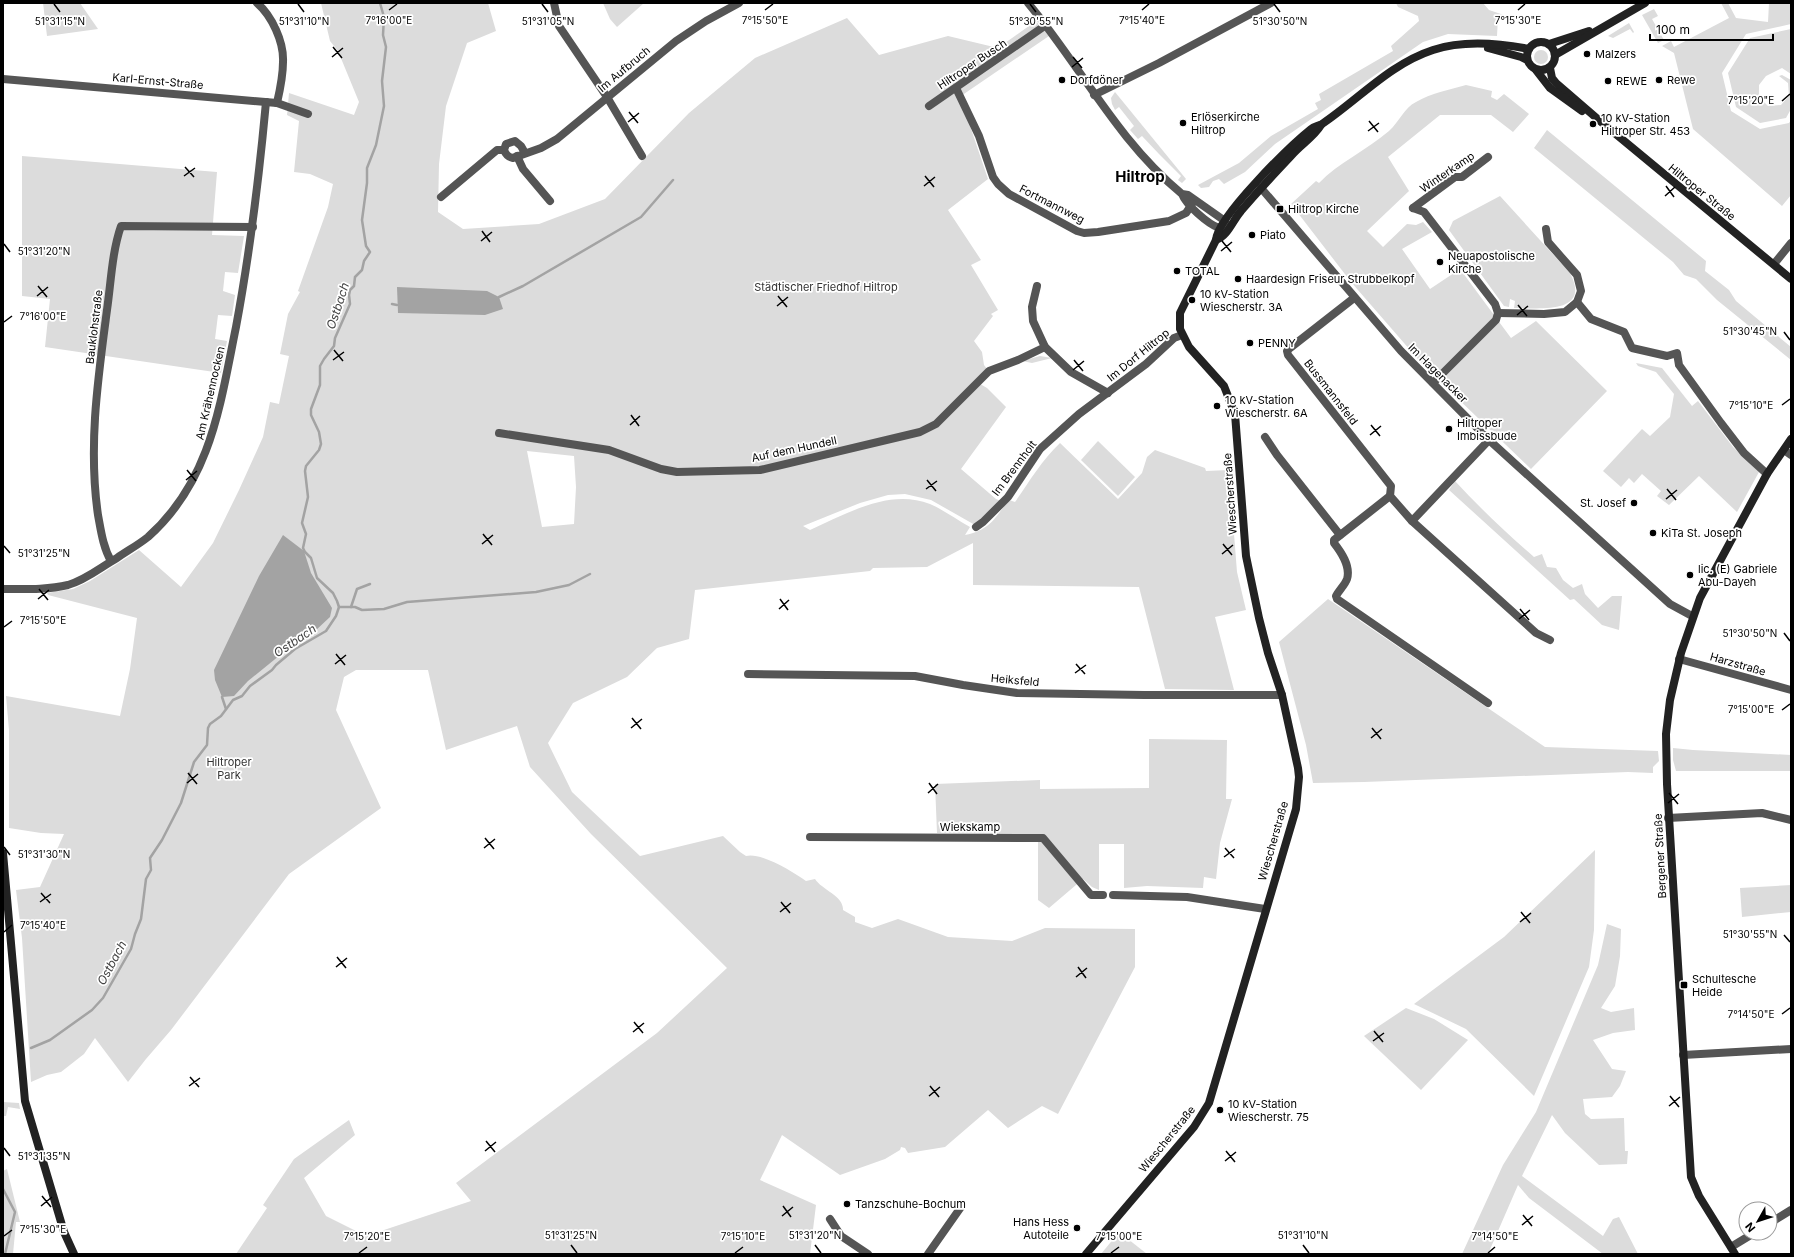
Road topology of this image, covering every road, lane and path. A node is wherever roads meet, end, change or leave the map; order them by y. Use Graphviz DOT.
graph roads {
  1 [pos="257,3"];
  2 [pos="554,3"];
  3 [pos="739,3"];
  4 [pos="1028,3"];
  5 [pos="1271,3"];
  6 [pos="1645,3"];
  7 [pos="1046,25"];
  8 [pos="1602,27"];
  9 [pos="1470,44"];
  10 [pos="1549,44"];
  11 [pos="1529,49"];
  12 [pos="1555,55"];
  13 [pos="1527,60"];
  14 [pos="1550,68"];
  15 [pos="1536,70"];
  16 [pos="3,78"];
  17 [pos="956,88"];
  18 [pos="1094,95"];
  19 [pos="607,97"];
  20 [pos="266,102"];
  21 [pos="278,103"];
  22 [pos="929,106"];
  23 [pos="308,114"];
  24 [pos="1600,121"];
  25 [pos="504,150"];
  26 [pos="526,153"];
  27 [pos="517,156"];
  28 [pos="642,156"];
  29 [pos="1488,157"];
  30 [pos="1258,186"];
  31 [pos="441,197"];
  32 [pos="550,201"];
  33 [pos="1193,203"];
  34 [pos="1226,224"];
  35 [pos="253,227"];
  36 [pos="1219,228"];
  37 [pos="1546,229"];
  38 [pos="1216,240"];
  39 [pos="1791,243"];
  40 [pos="1774,264"];
  41 [pos="1791,279"];
  42 [pos="1037,286"];
  43 [pos="1354,298"];
  44 [pos="1577,302"];
  45 [pos="1498,313"];
  46 [pos="1182,335"];
  47 [pos="1045,347"];
  48 [pos="1433,383"];
  49 [pos="1108,393"];
  50 [pos="499,433"];
  51 [pos="1265,437"];
  52 [pos="1791,439"];
  53 [pos="1489,440"];
  54 [pos="1784,450"];
  55 [pos="1791,455"];
  56 [pos="1767,474"];
  57 [pos="1390,496"];
  58 [pos="1412,521"];
  59 [pos="976,526"];
  60 [pos="1340,535"];
  61 [pos="111,561"];
  62 [pos="3,589"];
  63 [pos="1692,616"];
  64 [pos="1550,640"];
  65 [pos="1679,659"];
  66 [pos="748,674"];
  67 [pos="1791,690"];
  68 [pos="1282,695"];
  69 [pos="1488,702"];
  70 [pos="1668,818"];
  71 [pos="1791,820"];
  72 [pos="810,837"];
  73 [pos="3,853"];
  74 [pos="1103,895"];
  75 [pos="1113,896"];
  76 [pos="1265,909"];
  77 [pos="1791,1049"];
  78 [pos="1682,1055"];
  79 [pos="961,1207"];
  80 [pos="1791,1210"];
  81 [pos="1778,1218"];
  82 [pos="830,1219"];
  83 [pos="1745,1241"];
  84 [pos="1733,1251"];
  85 [pos="74,1254"];
  86 [pos="868,1254"];
  87 [pos="928,1254"];
  88 [pos="1086,1254"];
  1 -- 21 [label="street"];
  2 -- 19 [label="street"];
  3 -- 19 [label="street, Im Aufbruch"];
  4 -- 7 [label="street"];
  5 -- 18 [label="street"];
  6 -- 8 [label="main road"];
  7 -- 17 [label="street, Hiltroper Busch"];
  7 -- 18 [label="street"];
  8 -- 10 [label="main road"];
  8 -- 12 [label="main road"];
  9 -- 11 [label="main road"];
  9 -- 13 [label="main road"];
  9 -- 30 [label="main road"];
  10 -- 11 [label="main road"];
  10 -- 12 [label="main road"];
  11 -- 13 [label="main road"];
  12 -- 14 [label="main road"];
  13 -- 15 [label="main road"];
  14 -- 15 [label="main road"];
  14 -- 24 [label="main road, Hiltroper Straße"];
  15 -- 24 [label="main road, Hiltroper Straße"];
  16 -- 20 [label="street, Karl-Ernst-Straße"];
  17 -- 22 [label="street, Hiltroper Busch"];
  17 -- 33 [label="street, Fortmannweg"];
  18 -- 33 [label="street"];
  19 -- 26 [label="street, Im Aufbruch"];
  19 -- 28 [label="street"];
  20 -- 21 [label="street, Karl-Ernst-Straße"];
  20 -- 35 [label="street, Am Krähennocken"];
  21 -- 23 [label="street, Karl-Ernst-Straße"];
  24 -- 40 [label="main road, Hiltroper Straße"];
  25 -- 26 [label="street"];
  25 -- 27 [label="street"];
  25 -- 31 [label="street"];
  26 -- 27 [label="street, Im Aufbruch"];
  27 -- 32 [label="street"];
  29 -- 45 [label="street, Winterkamp"];
  30 -- 34 [label="main road"];
  30 -- 43 [label="street, Im Hagenacker"];
  33 -- 34 [label="street"];
  33 -- 36 [label="street"];
  34 -- 36 [label="main road"];
  34 -- 38 [label="main road"];
  35 -- 61 [label="street, Am Krähennocken"];
  35 -- 61 [label="street, Bauklohstraße"];
  36 -- 38 [label="main road"];
  37 -- 44 [label="street"];
  38 -- 46 [label="main road"];
  39 -- 40 [label="street"];
  40 -- 41 [label="main road, Hiltroper Straße"];
  42 -- 47 [label="street, Im Dorf Hiltrop"];
  43 -- 48 [label="street, Im Hagenacker"];
  43 -- 57 [label="street, Bussmannsfeld"];
  44 -- 45 [label="street"];
  44 -- 56 [label="street"];
  45 -- 48 [label="street"];
  46 -- 49 [label="street, Im Dorf Hiltrop"];
  46 -- 68 [label="main road, Wiescherstraße"];
  47 -- 49 [label="street, Im Dorf Hiltrop"];
  47 -- 50 [label="street, Auf dem Hundell"];
  48 -- 53 [label="street, Im Hagenacker"];
  49 -- 59 [label="street, Im Brennholt"];
  51 -- 60 [label="street"];
  52 -- 54 [label="main road, Bergener Straße"];
  53 -- 58 [label="street"];
  53 -- 63 [label="street, Im Hagenacker"];
  54 -- 55 [label="street"];
  54 -- 56 [label="main road, Bergener Straße"];
  56 -- 63 [label="main road, Bergener Straße"];
  57 -- 58 [label="street, Bussmannsfeld"];
  57 -- 60 [label="street"];
  58 -- 64 [label="street, Bussmannsfeld"];
  60 -- 69 [label="street"];
  61 -- 62 [label="street, Am Krähennocken"];
  63 -- 65 [label="main road, Bergener Straße"];
  65 -- 67 [label="street, Harzstraße"];
  65 -- 70 [label="main road, Bergener Straße"];
  66 -- 68 [label="street, Heiksfeld"];
  68 -- 76 [label="main road, Wiescherstraße"];
  70 -- 71 [label="street"];
  70 -- 78 [label="main road, Bergener Straße"];
  72 -- 74 [label="street, Wiekskamp"];
  73 -- 85 [label="main road"];
  75 -- 76 [label="street"];
  76 -- 88 [label="main road, Wiescherstraße"];
  77 -- 78 [label="street"];
  78 -- 84 [label="main road, Bergener Straße"];
  79 -- 87 [label="street"];
  80 -- 81 [label="street"];
  82 -- 86 [label="street"];
  83 -- 84 [label="street, Bergener Straße"];
}
